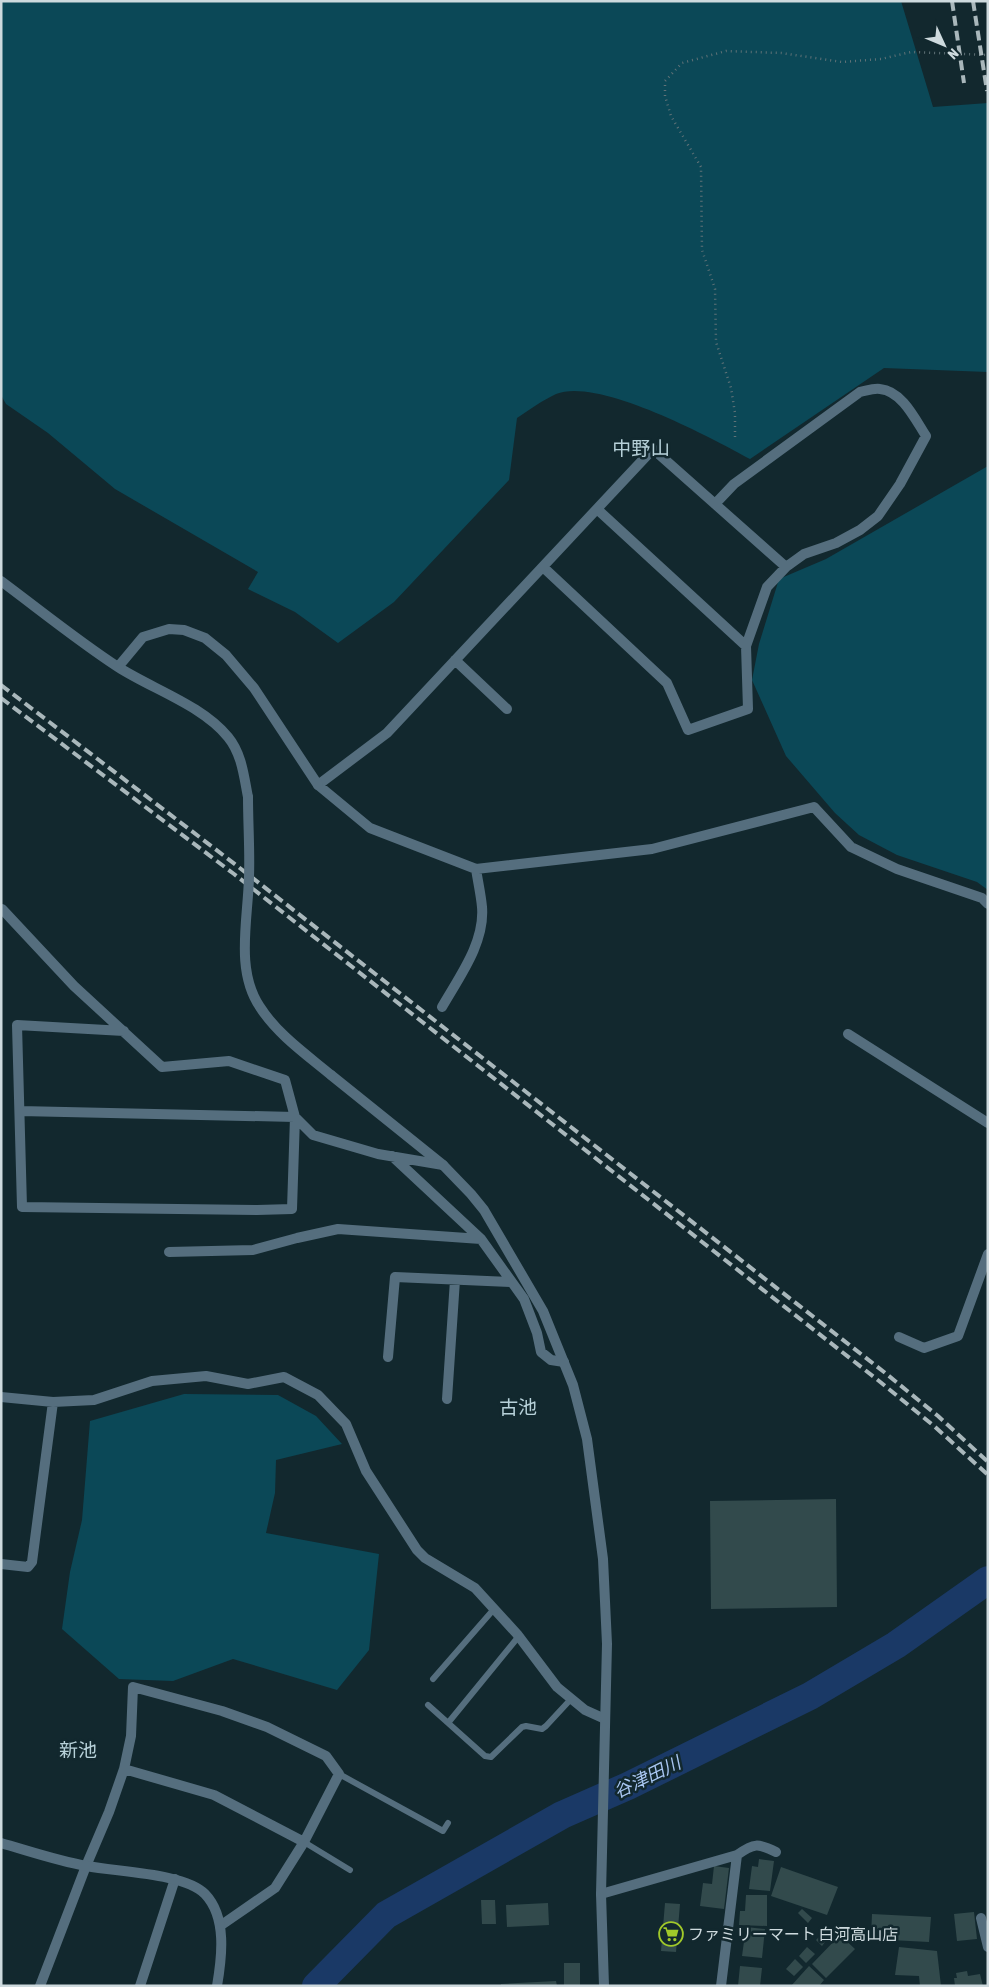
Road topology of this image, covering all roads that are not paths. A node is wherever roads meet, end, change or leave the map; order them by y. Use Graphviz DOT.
graph roads {
  1 [pos="715,504"];
  2 [pos="597,509"];
  3 [pos="543,567"];
  4 [pos="786,567"];
  5 [pos="1,581"];
  6 [pos="746,646"];
  7 [pos="455,660"];
  8 [pos="118,667"];
  9 [pos="507,709"];
  10 [pos="318,785"];
  11 [pos="476,869"];
  12 [pos="988,904"];
  13 [pos="2,909"];
  14 [pos="442,1007"];
  15 [pos="124,1031"];
  16 [pos="848,1034"];
  17 [pos="20,1111"];
  18 [pos="295,1117"];
  19 [pos="988,1122"];
  20 [pos="392,1156"];
  21 [pos="443,1165"];
  22 [pos="481,1239"];
  23 [pos="169,1252"];
  24 [pos="988,1254"];
  25 [pos="455,1280"];
  26 [pos="511,1282"];
  27 [pos="898,1337"];
  28 [pos="388,1357"];
  29 [pos="564,1362"];
  30 [pos="1,1397"];
  31 [pos="447,1399"];
  32 [pos="53,1402"];
  33 [pos="1,1564"];
  34 [pos="494,1609"];
  35 [pos="519,1636"];
  36 [pos="433,1679"];
  37 [pos="571,1699"];
  38 [pos="428,1705"];
  39 [pos="605,1719"];
  40 [pos="448,1723"];
  41 [pos="124,1769"];
  42 [pos="339,1774"];
  43 [pos="448,1823"];
  44 [pos="304,1842"];
  45 [pos="1,1843"];
  46 [pos="776,1852"];
  47 [pos="737,1854"];
  48 [pos="86,1866"];
  49 [pos="350,1870"];
  50 [pos="175,1879"];
  51 [pos="601,1894"];
  52 [pos="981,1918"];
  53 [pos="220,1926"];
  54 [pos="988,1947"];
  55 [pos="40,1986"];
  56 [pos="140,1986"];
  57 [pos="217,1986"];
  58 [pos="604,1986"];
  59 [pos="721,1986"];
  1 -- 2 [label="street"];
  1 -- 4 [label="street"];
  1 -- 4 [label="street"];
  2 -- 3 [label="street"];
  2 -- 6 [label="street"];
  3 -- 6 [label="street"];
  3 -- 7 [label="street"];
  4 -- 6 [label="street"];
  5 -- 8 [label="street"];
  7 -- 9 [label="street"];
  7 -- 10 [label="street"];
  8 -- 10 [label="street"];
  8 -- 21 [label="street, bridge"];
  10 -- 11 [label="street"];
  11 -- 12 [label="street"];
  11 -- 14 [label="street"];
  13 -- 15 [label="street"];
  15 -- 17 [label="street"];
  15 -- 18 [label="street"];
  16 -- 19 [label="street"];
  17 -- 18 [label="street"];
  17 -- 18 [label="street"];
  18 -- 20 [label="street"];
  20 -- 21 [label="street"];
  20 -- 22 [label="street"];
  21 -- 29 [label="street"];
  22 -- 23 [label="street"];
  22 -- 26 [label="street"];
  24 -- 27 [label="street"];
  25 -- 26 [label="street"];
  25 -- 28 [label="street"];
  25 -- 31 [label="street"];
  26 -- 29 [label="street"];
  29 -- 39 [label="street"];
  30 -- 32 [label="street"];
  32 -- 33 [label="street"];
  32 -- 34 [label="street"];
  34 -- 35 [label="street"];
  34 -- 36 [label="lane"];
  35 -- 37 [label="street"];
  35 -- 40 [label="lane"];
  37 -- 39 [label="street"];
  37 -- 40 [label="lane"];
  38 -- 40 [label="lane"];
  39 -- 51 [label="street"];
  41 -- 42 [label="street"];
  41 -- 44 [label="street"];
  41 -- 48 [label="street"];
  42 -- 43 [label="lane"];
  42 -- 44 [label="street"];
  44 -- 49 [label="lane"];
  44 -- 53 [label="street"];
  45 -- 48 [label="street"];
  46 -- 47 [label="street"];
  47 -- 51 [label="street"];
  47 -- 59 [label="street"];
  48 -- 50 [label="street"];
  48 -- 55 [label="street"];
  50 -- 53 [label="street"];
  50 -- 56 [label="street"];
  51 -- 58 [label="street"];
  52 -- 54 [label="street"];
  53 -- 57 [label="street"];
}
